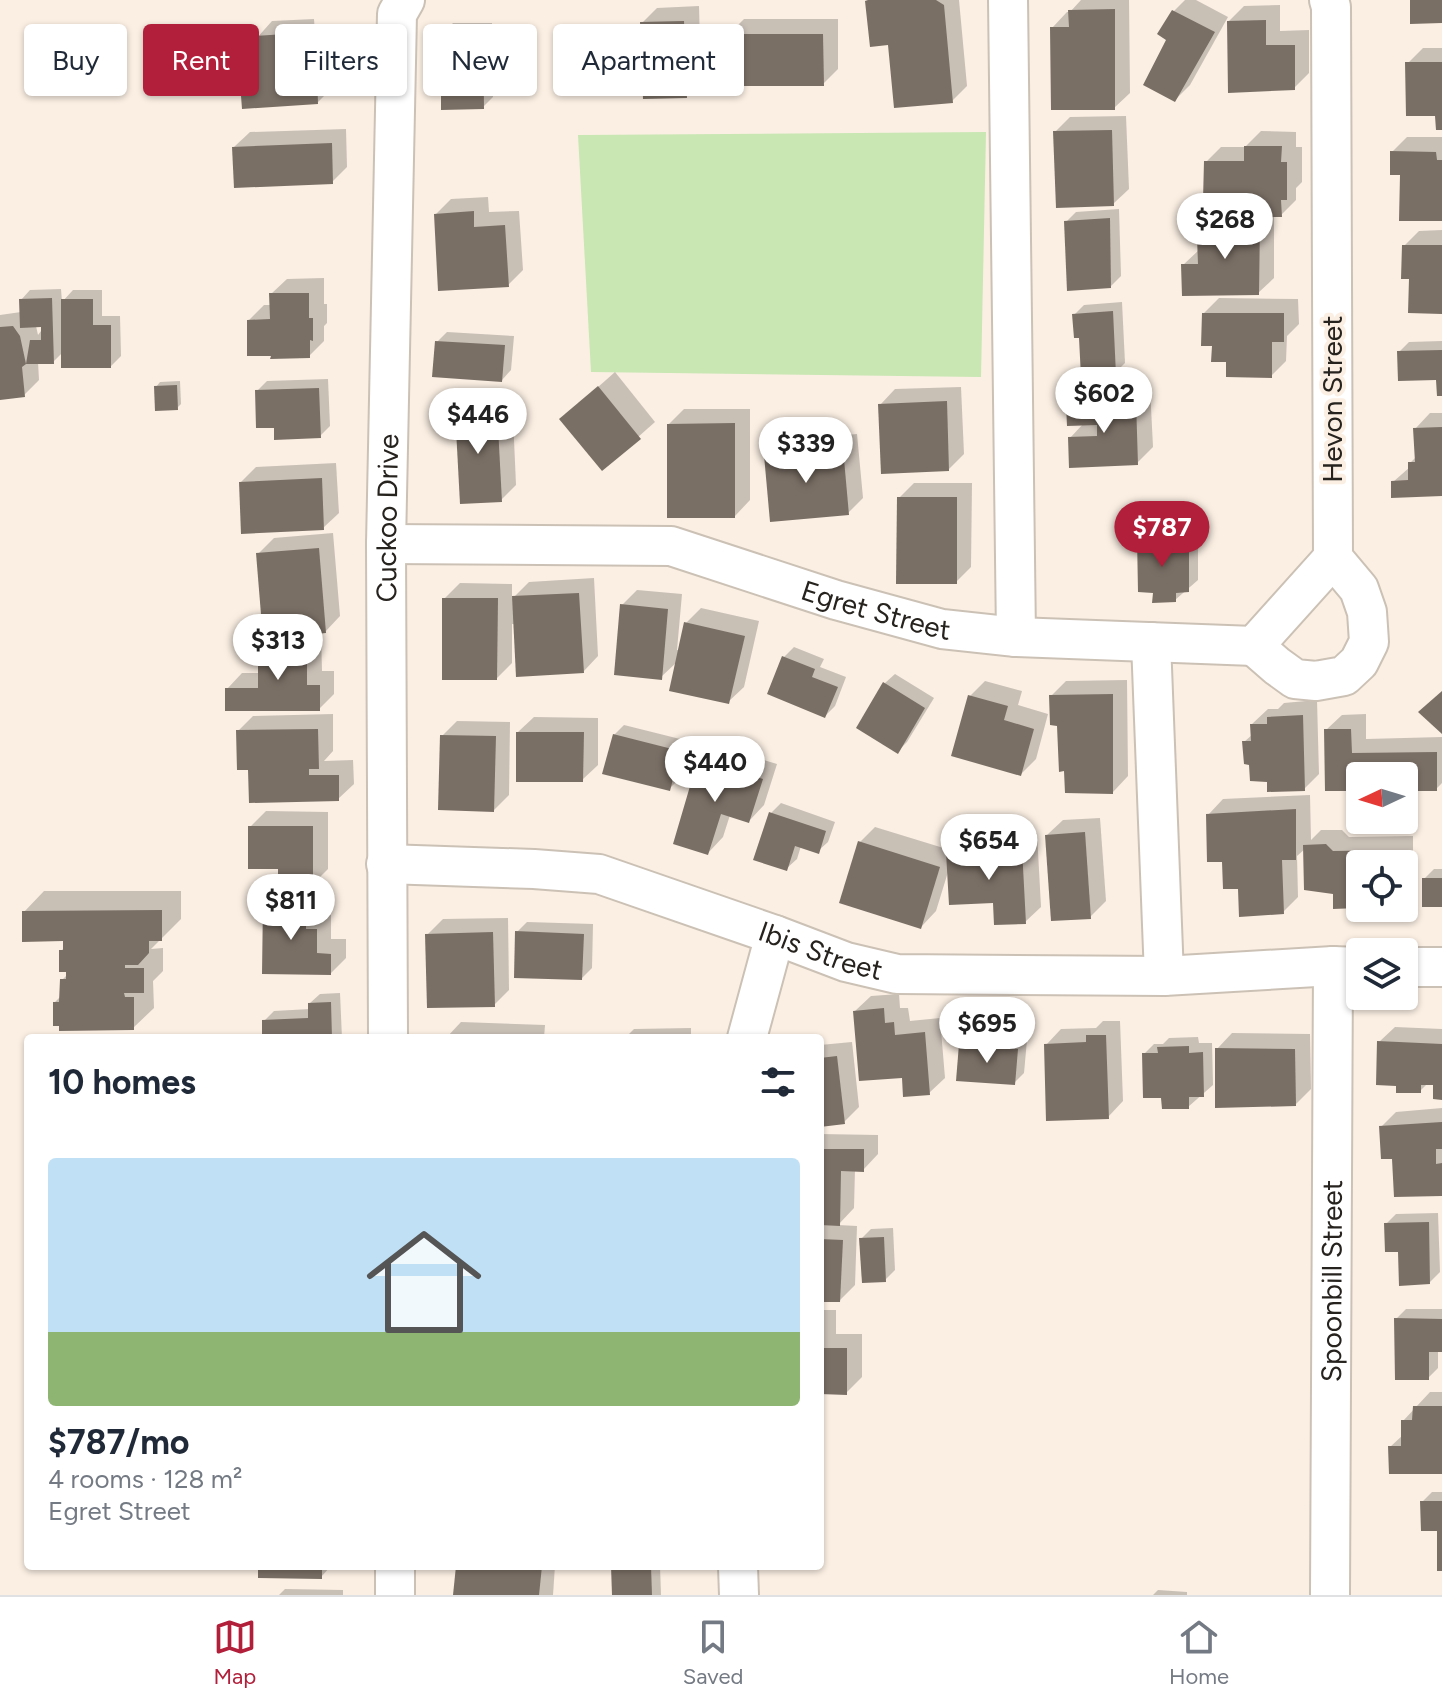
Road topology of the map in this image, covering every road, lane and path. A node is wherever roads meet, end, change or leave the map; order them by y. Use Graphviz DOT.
graph roads {
  1 [pos="405,0"];
  2 [pos="1008,0"];
  3 [pos="1329,0"];
  4 [pos="386,544"];
  5 [pos="1333,558"];
  6 [pos="1016,637"];
  7 [pos="1151,642"];
  8 [pos="1254,646"];
  9 [pos="386,864"];
  10 [pos="775,935"];
  11 [pos="1346,966"];
  12 [pos="1418,967"];
  13 [pos="1442,967"];
  14 [pos="1164,976"];
  15 [pos="1346,1003"];
  16 [pos="388,1034"];
  17 [pos="748,1034"];
  18 [pos="395,1570"];
  19 [pos="738,1570"];
  20 [pos="395,1595"];
  21 [pos="739,1595"];
  22 [pos="1330,1595"];
  1 -- 4 [label="street, Cuckoo Drive"];
  2 -- 6 [label="street"];
  3 -- 5 [label="street, Hevon Street"];
  4 -- 6 [label="street, Egret Street"];
  4 -- 9 [label="street, Cuckoo Drive"];
  5 -- 8 [label="street"];
  5 -- 8 [label="street"];
  6 -- 7 [label="street, Egret Street"];
  7 -- 8 [label="street, Egret Street"];
  7 -- 14 [label="street"];
  9 -- 10 [label="street, Ibis Street"];
  9 -- 16 [label="street, Cuckoo Drive"];
  10 -- 14 [label="street, Ibis Street"];
  10 -- 17 [label="street"];
  11 -- 14 [label="street, Ibis Street"];
  12 -- 13 [label="street"];
  15 -- 22 [label="street, Spoonbill Street"];
  18 -- 20 [label="street"];
  19 -- 21 [label="street"];
}
